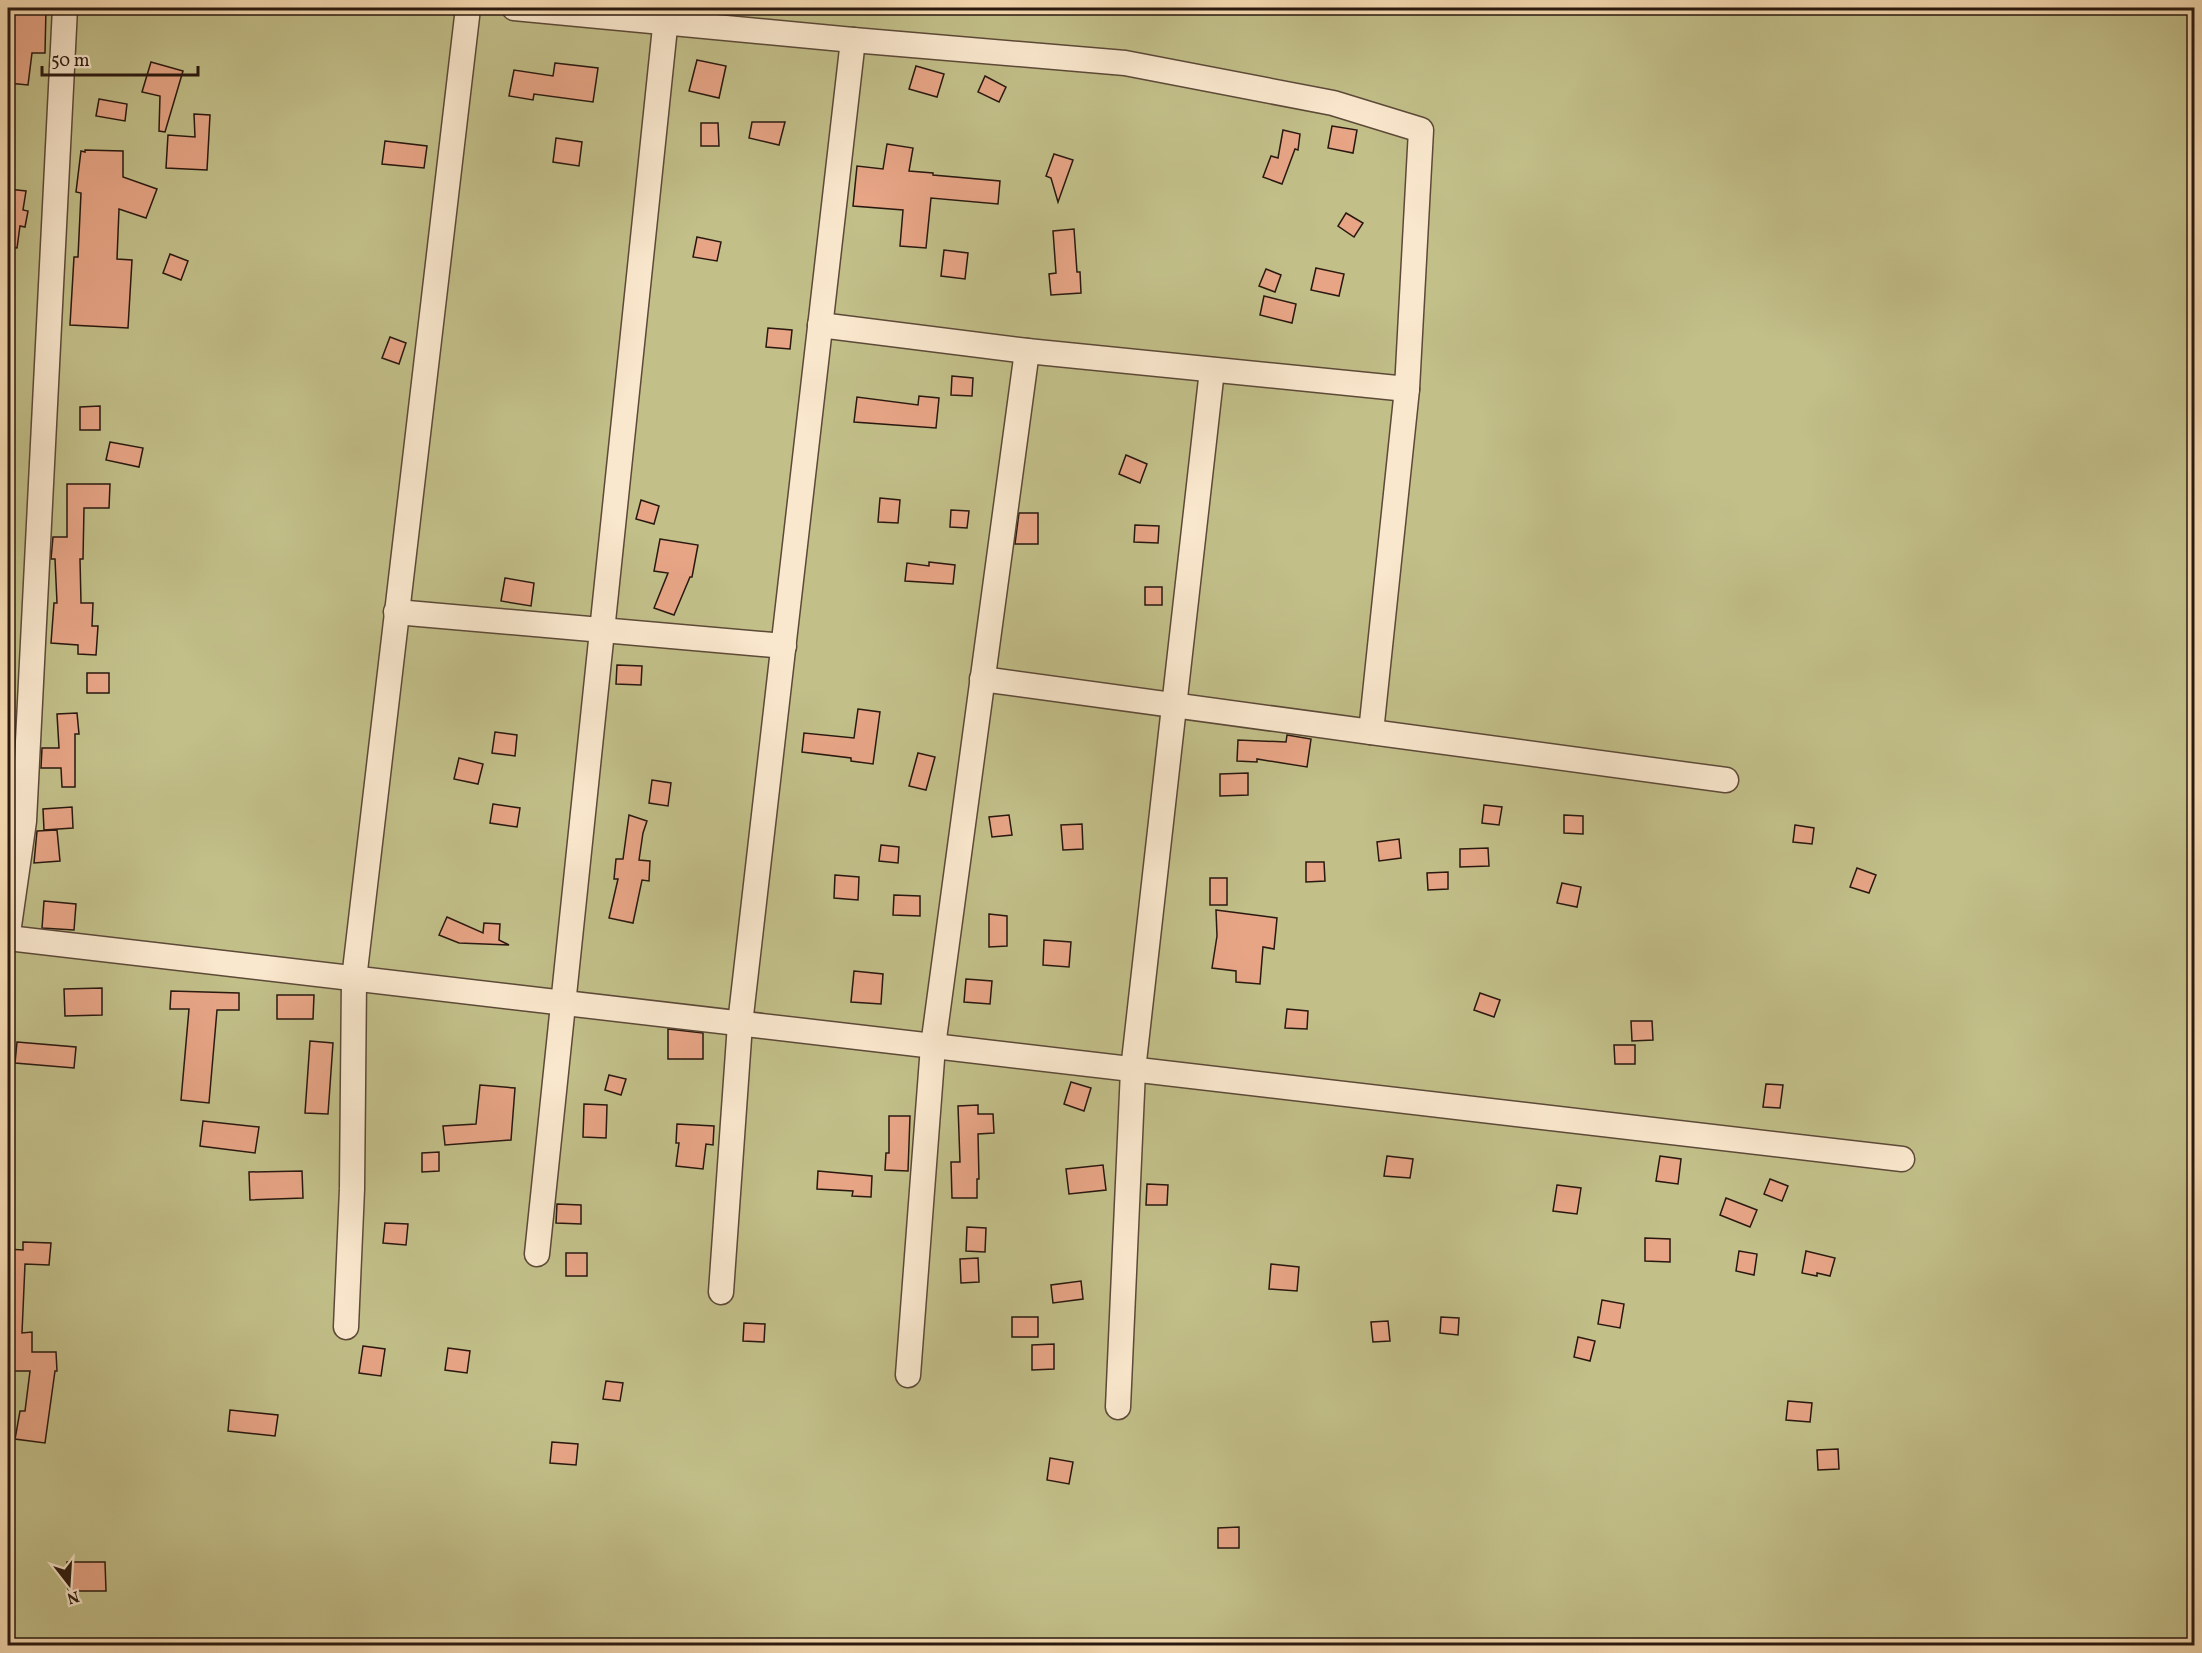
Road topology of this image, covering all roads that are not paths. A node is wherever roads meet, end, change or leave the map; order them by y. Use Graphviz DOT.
graph roads {
  1 [pos="65,8"];
  2 [pos="468,8"];
  3 [pos="514,8"];
  4 [pos="666,15"];
  5 [pos="853,40"];
  6 [pos="820,325"];
  7 [pos="1027,351"];
  8 [pos="1212,370"];
  9 [pos="1407,389"];
  10 [pos="396,612"];
  11 [pos="601,630"];
  12 [pos="784,646"];
  13 [pos="982,679"];
  14 [pos="1174,705"];
  15 [pos="1371,732"];
  16 [pos="1726,780"];
  17 [pos="8,933"];
  18 [pos="8,938"];
  19 [pos="354,979"];
  20 [pos="561,1003"];
  21 [pos="740,1024"];
  22 [pos="933,1046"];
  23 [pos="1133,1070"];
  24 [pos="1902,1159"];
  25 [pos="537,1254"];
  26 [pos="721,1292"];
  27 [pos="345,1327"];
  28 [pos="908,1375"];
  29 [pos="1118,1407"];
  1 -- 17 [label="street"];
  2 -- 10 [label="street"];
  3 -- 4 [label="street"];
  4 -- 5 [label="street"];
  4 -- 11 [label="street"];
  5 -- 6 [label="street"];
  5 -- 9 [label="street"];
  6 -- 7 [label="street"];
  6 -- 12 [label="street"];
  7 -- 8 [label="street"];
  7 -- 13 [label="street"];
  8 -- 9 [label="street"];
  8 -- 14 [label="street"];
  9 -- 15 [label="street"];
  10 -- 11 [label="street"];
  10 -- 19 [label="street"];
  11 -- 12 [label="street"];
  11 -- 20 [label="street"];
  12 -- 21 [label="street"];
  13 -- 14 [label="street"];
  13 -- 22 [label="street"];
  14 -- 15 [label="street"];
  14 -- 23 [label="street"];
  15 -- 16 [label="street"];
  18 -- 19 [label="street"];
  19 -- 20 [label="street"];
  19 -- 27 [label="street"];
  20 -- 21 [label="street"];
  20 -- 25 [label="street"];
  21 -- 22 [label="street"];
  21 -- 26 [label="street"];
  22 -- 23 [label="street"];
  22 -- 28 [label="street"];
  23 -- 24 [label="street"];
  23 -- 29 [label="street"];
}
